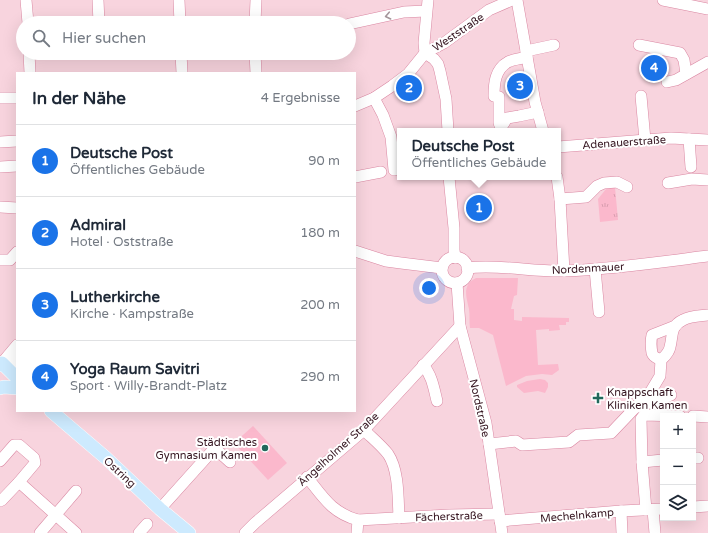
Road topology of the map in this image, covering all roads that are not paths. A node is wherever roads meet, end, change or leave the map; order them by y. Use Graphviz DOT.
graph roads {
  1 [pos="26,0"];
  2 [pos="98,0"];
  3 [pos="179,0"];
  4 [pos="256,0"];
  5 [pos="428,0"];
  6 [pos="512,0"];
  7 [pos="517,0"];
  8 [pos="664,0"];
  9 [pos="708,9"];
  10 [pos="426,12"];
  11 [pos="27,16"];
  12 [pos="99,16"];
  13 [pos="180,16"];
  14 [pos="255,16"];
  15 [pos="356,22"];
  16 [pos="554,45"];
  17 [pos="639,45"];
  18 [pos="425,53"];
  19 [pos="527,54"];
  20 [pos="29,60"];
  21 [pos="181,60"];
  22 [pos="256,60"];
  23 [pos="708,62"];
  24 [pos="30,72"];
  25 [pos="182,72"];
  26 [pos="256,72"];
  27 [pos="686,74"];
  28 [pos="667,82"];
  29 [pos="641,96"];
  30 [pos="0,98"];
  31 [pos="16,98"];
  32 [pos="374,98"];
  33 [pos="356,106"];
  34 [pos="538,112"];
  35 [pos="448,128"];
  36 [pos="542,128"];
  37 [pos="395,137"];
  38 [pos="689,139"];
  39 [pos="645,140"];
  40 [pos="708,140"];
  41 [pos="16,141"];
  42 [pos="0,142"];
  43 [pos="561,147"];
  44 [pos="16,166"];
  45 [pos="0,167"];
  46 [pos="691,167"];
  47 [pos="397,170"];
  48 [pos="381,172"];
  49 [pos="356,177"];
  50 [pos="449,180"];
  51 [pos="557,180"];
  52 [pos="708,180"];
  53 [pos="668,183"];
  54 [pos="628,186"];
  55 [pos="560,198"];
  56 [pos="0,207"];
  57 [pos="16,208"];
  58 [pos="356,251"];
  59 [pos="16,253"];
  60 [pos="708,256"];
  61 [pos="455,258"];
  62 [pos="0,260"];
  63 [pos="442,268"];
  64 [pos="467,268"];
  65 [pos="595,268"];
  66 [pos="564,271"];
  67 [pos="457,283"];
  68 [pos="599,312"];
  69 [pos="708,315"];
  70 [pos="460,326"];
  71 [pos="675,326"];
  72 [pos="16,347"];
  73 [pos="16,359"];
  74 [pos="661,360"];
  75 [pos="423,365"];
  76 [pos="4,371"];
  77 [pos="16,387"];
  78 [pos="0,388"];
  79 [pos="16,388"];
  80 [pos="671,395"];
  81 [pos="437,402"];
  82 [pos="634,408"];
  83 [pos="52,412"];
  84 [pos="660,415"];
  85 [pos="696,416"];
  86 [pos="708,417"];
  87 [pos="364,430"];
  88 [pos="489,444"];
  89 [pos="660,460"];
  90 [pos="0,461"];
  91 [pos="230,462"];
  92 [pos="642,462"];
  93 [pos="307,477"];
  94 [pos="19,482"];
  95 [pos="76,491"];
  96 [pos="0,501"];
  97 [pos="708,506"];
  98 [pos="696,507"];
  99 [pos="160,509"];
  100 [pos="654,510"];
  101 [pos="621,511"];
  102 [pos="56,514"];
  103 [pos="399,518"];
  104 [pos="500,518"];
  105 [pos="358,520"];
  106 [pos="147,524"];
  107 [pos="40,533"];
  108 [pos="76,533"];
  109 [pos="139,533"];
  110 [pos="189,533"];
  111 [pos="245,533"];
  112 [pos="357,533"];
  113 [pos="502,533"];
  114 [pos="622,533"];
  115 [pos="655,533"];
  1 -- 11 [label="street"];
  2 -- 12 [label="street"];
  3 -- 13 [label="street"];
  4 -- 14 [label="street"];
  5 -- 10 [label="street"];
  6 -- 18 [label="street, Weststraße"];
  7 -- 19 [label="street"];
  8 -- 9 [label="street"];
  10 -- 15 [label="street, one-way"];
  10 -- 18 [label="street"];
  16 -- 19 [label="street"];
  17 -- 27 [label="street"];
  18 -- 32 [label="street"];
  18 -- 35 [label="street"];
  19 -- 34 [label="street"];
  19 -- 34 [label="street"];
  20 -- 24 [label="street"];
  21 -- 25 [label="street"];
  22 -- 26 [label="street"];
  23 -- 27 [label="street"];
  27 -- 28 [label="street"];
  29 -- 39 [label="street"];
  30 -- 31 [label="street"];
  32 -- 33 [label="street"];
  32 -- 37 [label="street"];
  34 -- 36 [label="street"];
  37 -- 47 [label="street"];
  38 -- 39 [label="street, Adenauerstraße"];
  38 -- 40 [label="street, Adenauerstraße"];
  38 -- 46 [label="street"];
  39 -- 43 [label="street, Adenauerstraße"];
  41 -- 42 [label="street"];
  44 -- 45 [label="street"];
  48 -- 49 [label="street"];
  50 -- 61 [label="street"];
  51 -- 55 [label="street"];
  52 -- 53 [label="street"];
  54 -- 55 [label="street"];
  55 -- 66 [label="street"];
  56 -- 57 [label="street"];
  58 -- 63 [label="street"];
  59 -- 62 [label="street"];
  60 -- 65 [label="street, Nordenmauer"];
  61 -- 63 [label="street"];
  61 -- 64 [label="street"];
  63 -- 67 [label="street"];
  64 -- 66 [label="street, Nordenmauer"];
  64 -- 67 [label="street"];
  65 -- 66 [label="street, Nordenmauer"];
  65 -- 68 [label="street"];
  67 -- 70 [label="street, Nordstraße"];
  69 -- 71 [label="street"];
  70 -- 75 [label="street, Ängelholmer Straße"];
  70 -- 88 [label="street, Nordstraße"];
  71 -- 74 [label="street"];
  71 -- 74 [label="street"];
  72 -- 76 [label="street"];
  73 -- 76 [label="street"];
  74 -- 82 [label="street"];
  75 -- 81 [label="street"];
  75 -- 87 [label="street, Ängelholmer Straße"];
  76 -- 77 [label="main road"];
  78 -- 79 [label="main road"];
  80 -- 82 [label="street"];
  82 -- 88 [label="street"];
  83 -- 99 [label="main road, Ostring"];
  84 -- 92 [label="street"];
  85 -- 86 [label="street"];
  87 -- 93 [label="street, Ängelholmer Straße"];
  87 -- 103 [label="street, Fächerstraße"];
  88 -- 104 [label="street, Nordstraße"];
  89 -- 92 [label="street"];
  90 -- 94 [label="street"];
  91 -- 99 [label="street"];
  92 -- 100 [label="street"];
  93 -- 105 [label="street, Fächerstraße"];
  93 -- 111 [label="street, Ängelholmer Straße"];
  94 -- 96 [label="street"];
  94 -- 102 [label="street"];
  95 -- 102 [label="street"];
  97 -- 98 [label="street"];
  99 -- 110 [label="main road, Ostring"];
  100 -- 101 [label="street, Mechelnkamp"];
  100 -- 115 [label="street"];
  101 -- 104 [label="street, Mechelnkamp"];
  101 -- 114 [label="street"];
  102 -- 107 [label="street"];
  102 -- 108 [label="street"];
  103 -- 104 [label="street, Fächerstraße"];
  103 -- 105 [label="street, Fächerstraße"];
  104 -- 113 [label="street, Nordstraße"];
  105 -- 112 [label="street"];
  106 -- 109 [label="street"];
}
